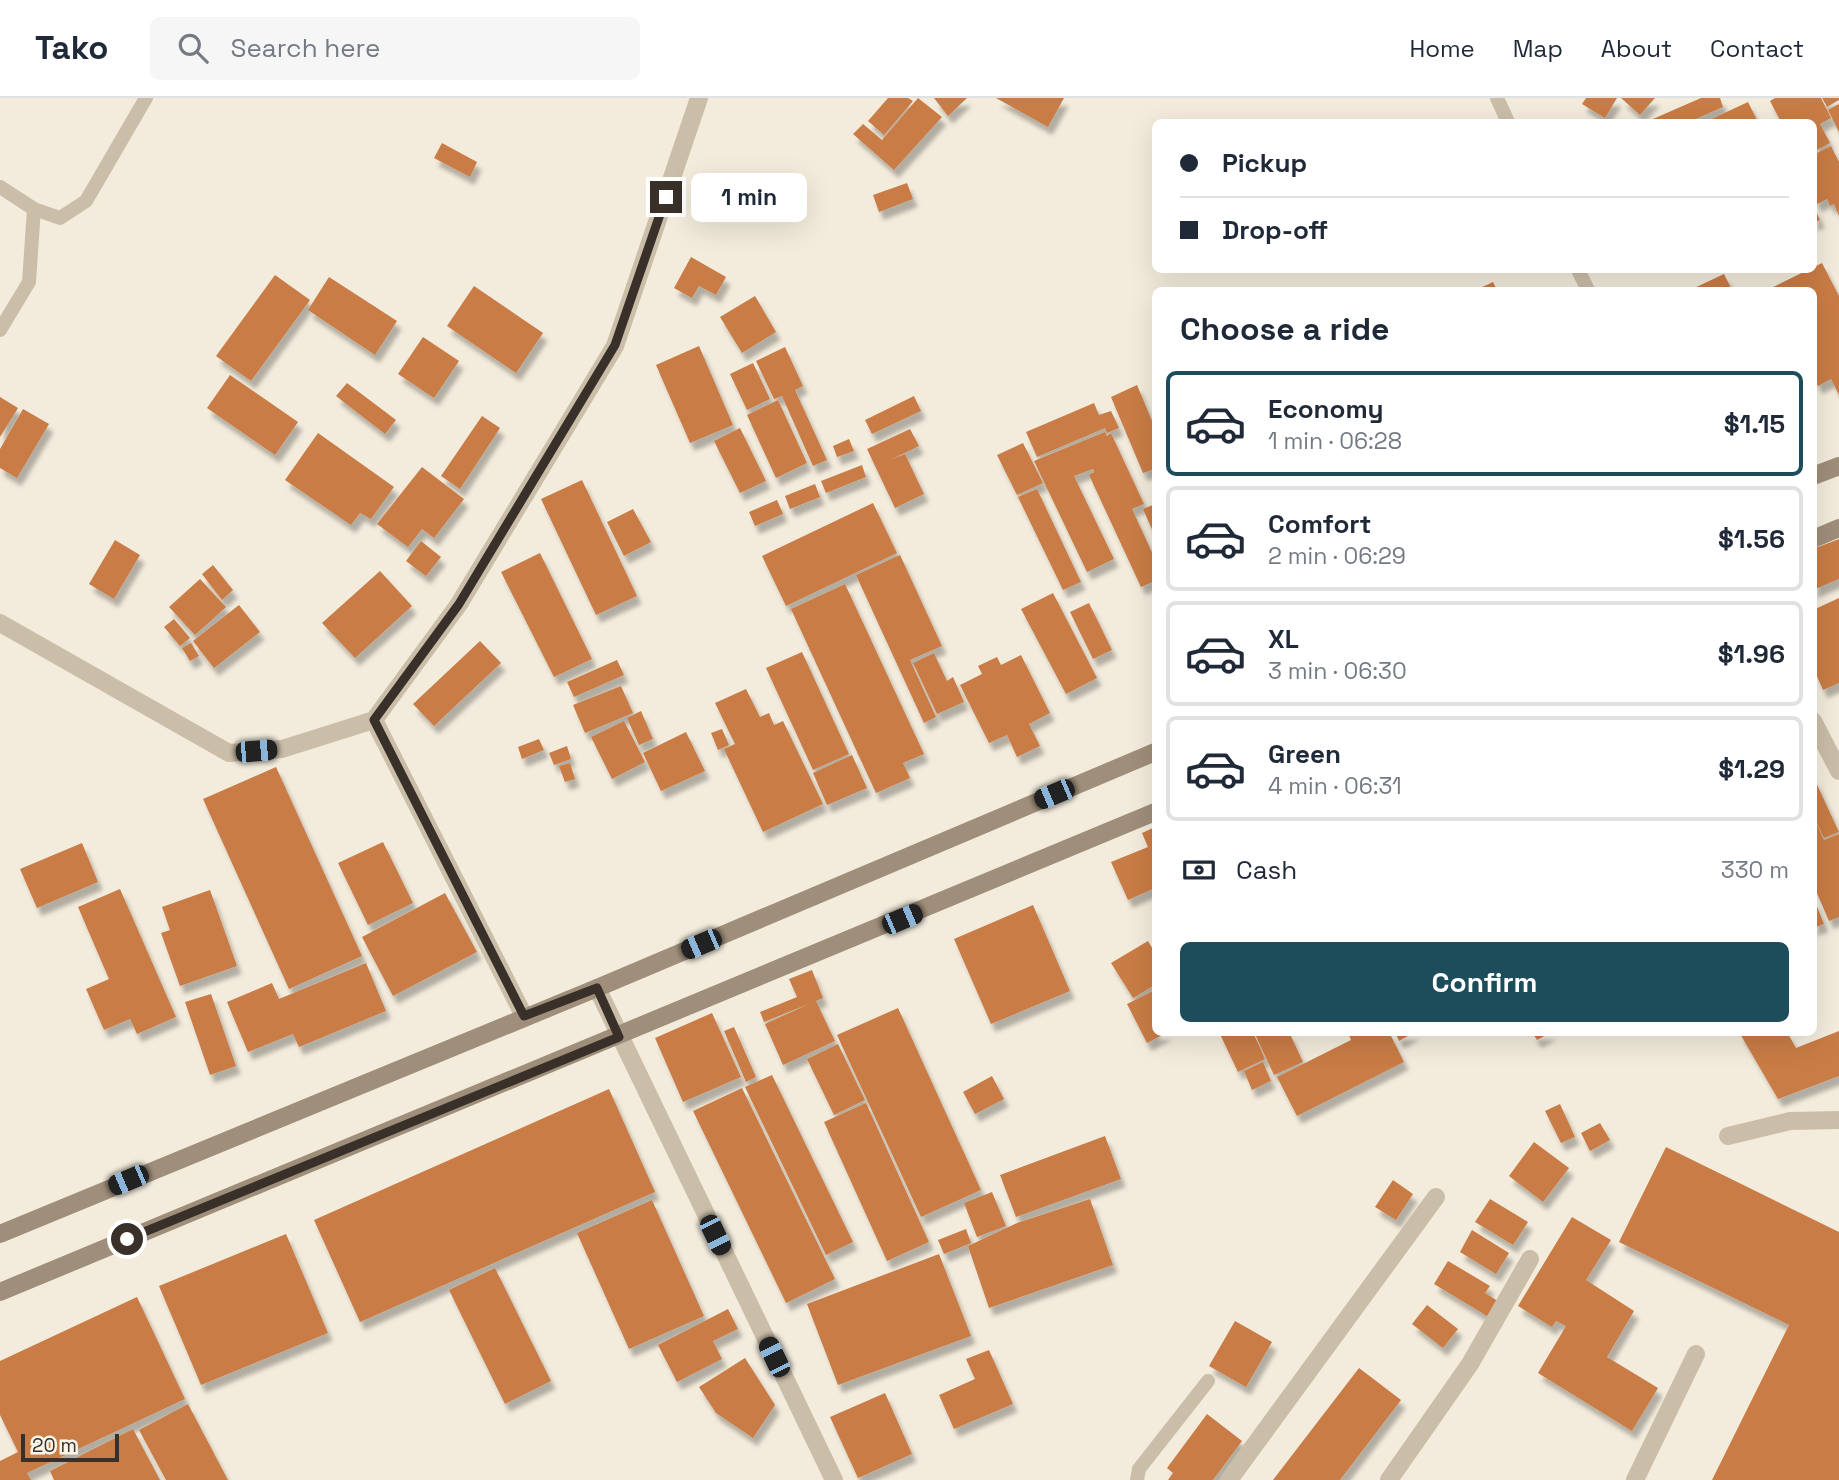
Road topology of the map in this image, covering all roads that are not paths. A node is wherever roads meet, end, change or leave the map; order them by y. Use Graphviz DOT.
graph roads {
  1 [pos="146,98"];
  2 [pos="699,98"];
  3 [pos="1497,98"];
  4 [pos="1507,119"];
  5 [pos="0,187"];
  6 [pos="34,209"];
  7 [pos="0,330"];
  8 [pos="1839,466"];
  9 [pos="1817,474"];
  10 [pos="1839,528"];
  11 [pos="1817,536"];
  12 [pos="0,623"];
  13 [pos="374,720"];
  14 [pos="1817,729"];
  15 [pos="1152,753"];
  16 [pos="1839,771"];
  17 [pos="1152,813"];
  18 [pos="597,988"];
  19 [pos="524,1016"];
  20 [pos="619,1037"];
  21 [pos="1839,1120"];
  22 [pos="1728,1136"];
  23 [pos="1436,1197"];
  24 [pos="0,1234"];
  25 [pos="1530,1259"];
  26 [pos="0,1292"];
  27 [pos="1696,1354"];
  28 [pos="1208,1381"];
  29 [pos="834,1480"];
  30 [pos="1137,1480"];
  31 [pos="1228,1480"];
  32 [pos="1389,1480"];
  33 [pos="1635,1480"];
  1 -- 6 [label="lane"];
  2 -- 13 [label="street"];
  3 -- 4 [label="lane"];
  5 -- 6 [label="lane"];
  6 -- 7 [label="lane"];
  8 -- 9 [label="main road"];
  10 -- 11 [label="main road"];
  12 -- 13 [label="street"];
  13 -- 19 [label="street"];
  14 -- 16 [label="street"];
  15 -- 18 [label="main road"];
  17 -- 20 [label="main road"];
  18 -- 19 [label="main road"];
  18 -- 20 [label="street"];
  19 -- 24 [label="main road"];
  20 -- 26 [label="main road"];
  20 -- 29 [label="street"];
  21 -- 22 [label="street"];
  23 -- 31 [label="street"];
  25 -- 32 [label="street"];
  27 -- 33 [label="street"];
  28 -- 30 [label="lane"];
}
